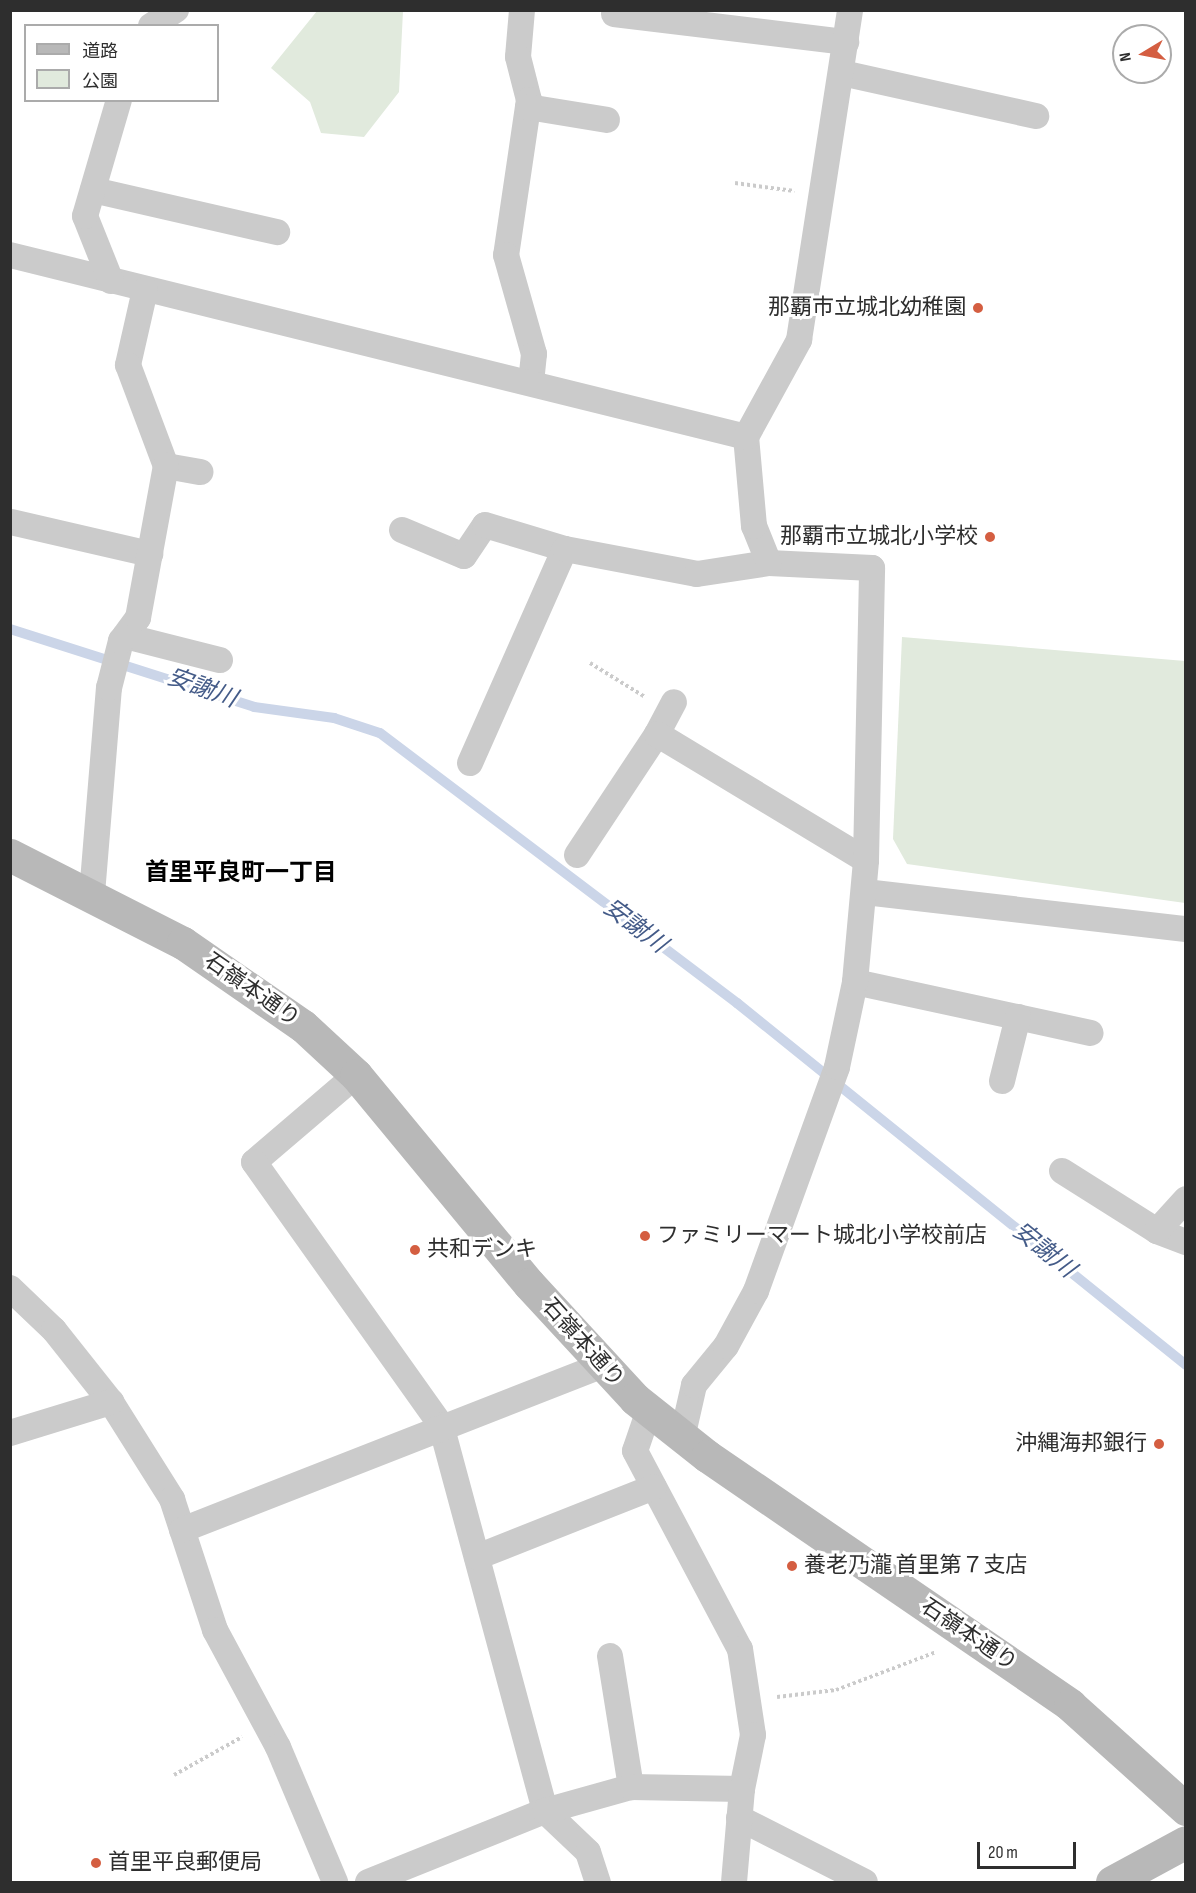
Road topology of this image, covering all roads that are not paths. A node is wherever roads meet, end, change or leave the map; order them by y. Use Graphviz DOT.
graph roads {
  1 [pos="176,10"];
  2 [pos="522,10"];
  3 [pos="850,10"];
  4 [pos="614,14"];
  5 [pos="154,24"];
  6 [pos="846,42"];
  7 [pos="842,73"];
  8 [pos="118,102"];
  9 [pos="528,107"];
  10 [pos="1036,116"];
  11 [pos="607,120"];
  12 [pos="93,190"];
  13 [pos="277,232"];
  14 [pos="10,255"];
  15 [pos="111,281"];
  16 [pos="145,291"];
  17 [pos="531,381"];
  18 [pos="746,437"];
  19 [pos="166,466"];
  20 [pos="200,472"];
  21 [pos="11,522"];
  22 [pos="402,530"];
  23 [pos="565,549"];
  24 [pos="150,554"];
  25 [pos="769,563"];
  26 [pos="121,647"];
  27 [pos="220,660"];
  28 [pos="470,763"];
  29 [pos="10,855"];
  30 [pos="578,855"];
  31 [pos="866,860"];
  32 [pos="865,892"];
  33 [pos="92,894"];
  34 [pos="1185,929"];
  35 [pos="855,982"];
  36 [pos="1018,1017"];
  37 [pos="1091,1033"];
  38 [pos="356,1075"];
  39 [pos="1002,1081"];
  40 [pos="1062,1171"];
  41 [pos="1185,1199"];
  42 [pos="1157,1231"];
  43 [pos="1185,1242"];
  44 [pos="10,1288"];
  45 [pos="600,1366"];
  46 [pos="111,1402"];
  47 [pos="649,1410"];
  48 [pos="441,1425"];
  49 [pos="10,1433"];
  50 [pos="682,1438"];
  51 [pos="654,1487"];
  52 [pos="182,1530"];
  53 [pos="477,1557"];
  54 [pos="610,1656"];
  55 [pos="631,1787"];
  56 [pos="742,1789"];
  57 [pos="1185,1809"];
  58 [pos="545,1810"];
  59 [pos="740,1818"];
  60 [pos="1185,1842"];
  61 [pos="335,1882"];
  62 [pos="368,1882"];
  63 [pos="598,1882"];
  64 [pos="734,1882"];
  65 [pos="865,1882"];
  66 [pos="1112,1882"];
  1 -- 5 [label="street"];
  2 -- 9 [label="street"];
  3 -- 6 [label="street"];
  4 -- 6 [label="street"];
  6 -- 7 [label="street"];
  7 -- 10 [label="street"];
  7 -- 18 [label="street"];
  8 -- 12 [label="street"];
  9 -- 11 [label="street"];
  9 -- 17 [label="street"];
  12 -- 13 [label="street"];
  12 -- 15 [label="street"];
  14 -- 15 [label="street"];
  15 -- 16 [label="street"];
  16 -- 17 [label="street"];
  16 -- 19 [label="street"];
  17 -- 18 [label="street"];
  18 -- 25 [label="street"];
  19 -- 20 [label="street"];
  19 -- 24 [label="street"];
  21 -- 24 [label="street"];
  22 -- 23 [label="street"];
  23 -- 25 [label="street"];
  23 -- 28 [label="street"];
  24 -- 26 [label="street"];
  25 -- 31 [label="street"];
  26 -- 27 [label="street"];
  26 -- 33 [label="street"];
  29 -- 33 [label="main road, 石嶺本通り"];
  30 -- 31 [label="street"];
  31 -- 32 [label="street"];
  32 -- 34 [label="street"];
  32 -- 35 [label="street"];
  33 -- 38 [label="main road, 石嶺本通り"];
  35 -- 36 [label="street"];
  35 -- 50 [label="street"];
  36 -- 37 [label="street"];
  36 -- 39 [label="street"];
  38 -- 45 [label="main road, 石嶺本通り"];
  38 -- 48 [label="street"];
  40 -- 42 [label="street"];
  41 -- 42 [label="street"];
  42 -- 43 [label="street"];
  44 -- 46 [label="street"];
  45 -- 47 [label="main road, 石嶺本通り"];
  45 -- 48 [label="street"];
  46 -- 49 [label="street"];
  46 -- 52 [label="street"];
  47 -- 50 [label="main road, 石嶺本通り"];
  47 -- 51 [label="street"];
  48 -- 52 [label="street"];
  48 -- 53 [label="street"];
  50 -- 57 [label="main road, 石嶺本通り"];
  51 -- 53 [label="street"];
  51 -- 56 [label="street"];
  52 -- 61 [label="street"];
  53 -- 58 [label="street"];
  54 -- 55 [label="street"];
  55 -- 56 [label="street"];
  55 -- 58 [label="street"];
  56 -- 59 [label="street"];
  58 -- 62 [label="street"];
  58 -- 63 [label="street"];
  59 -- 64 [label="street"];
  59 -- 65 [label="street"];
  60 -- 66 [label="main road"];
}
